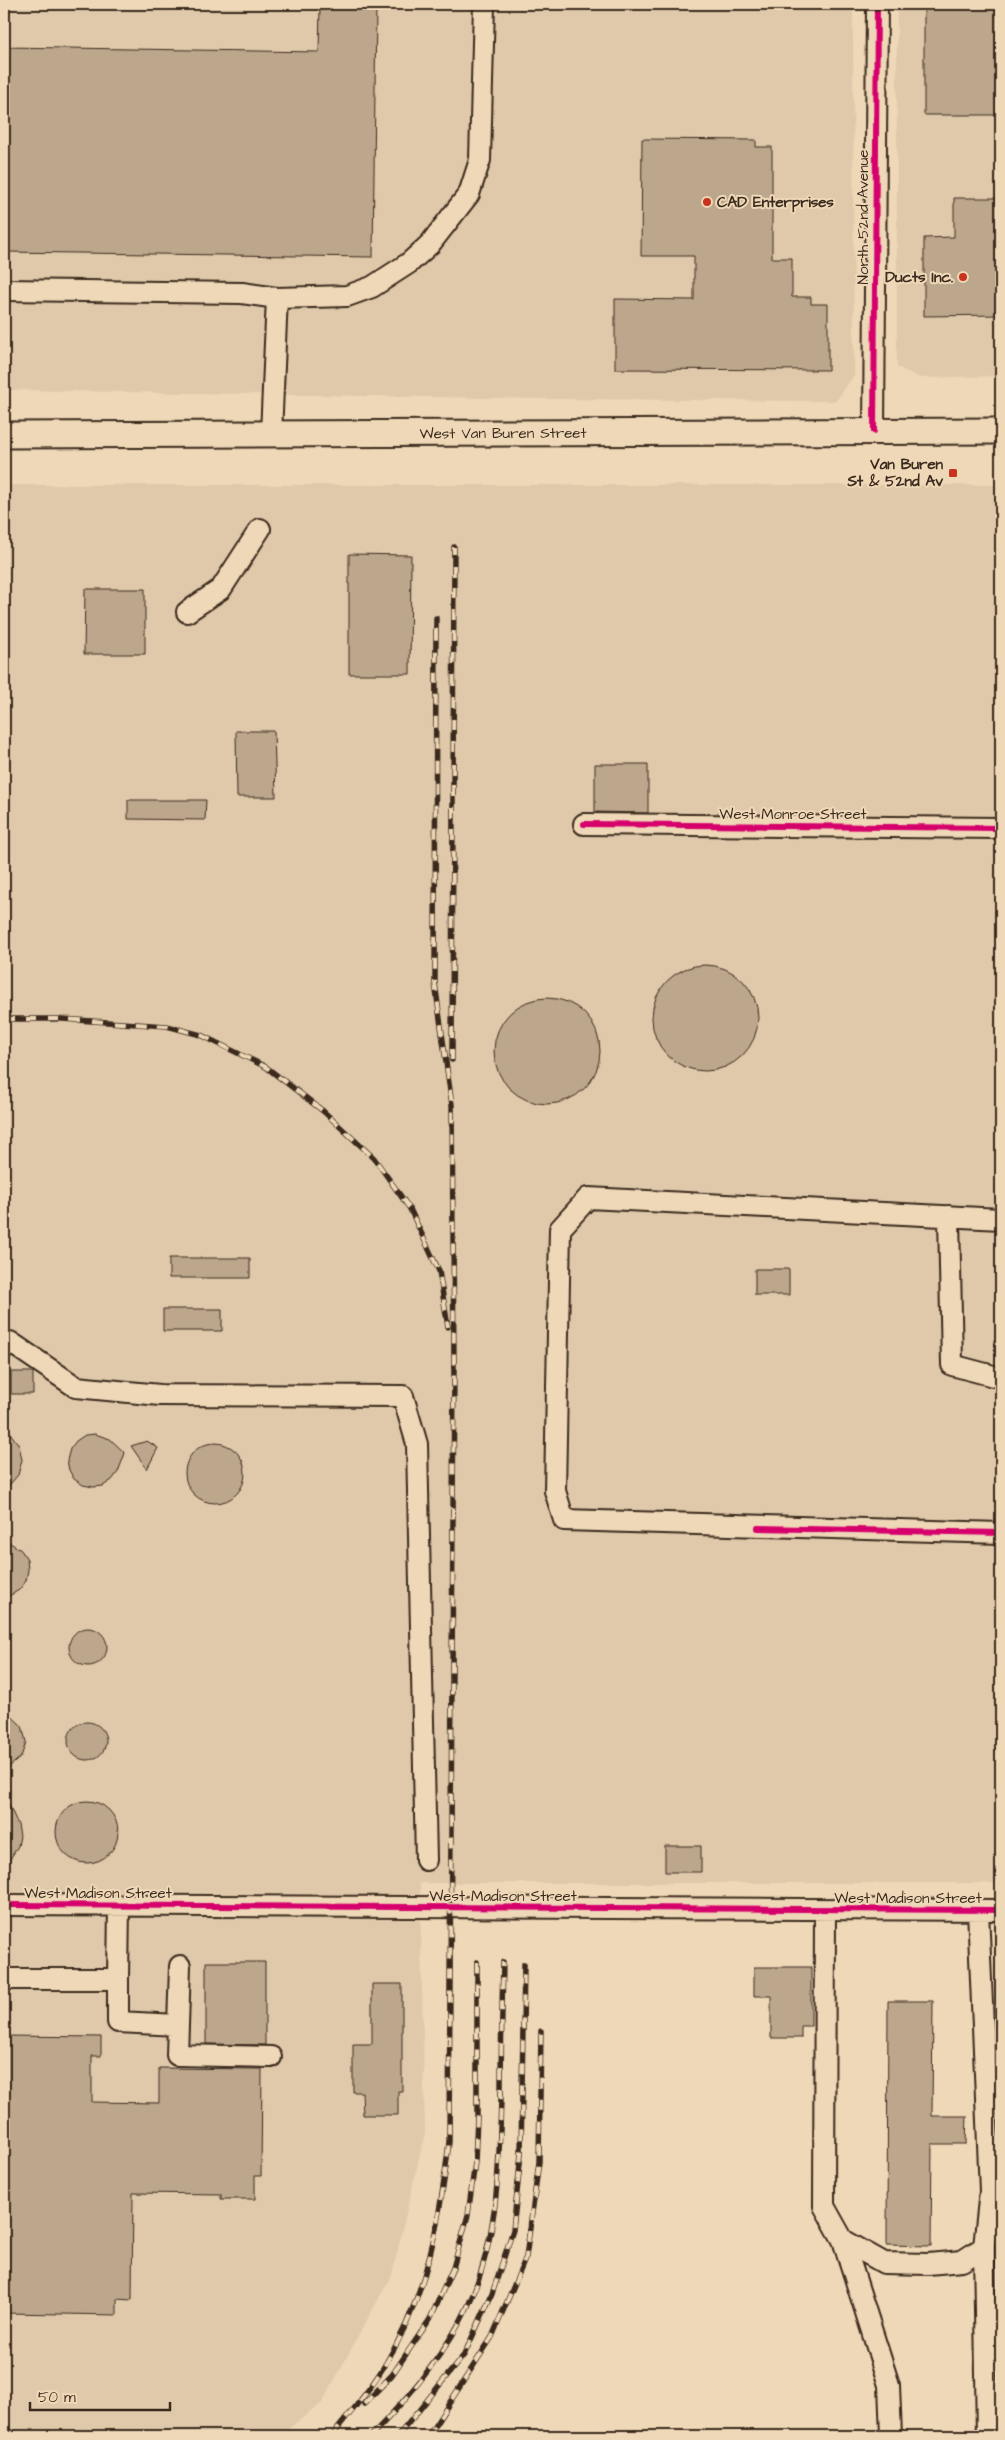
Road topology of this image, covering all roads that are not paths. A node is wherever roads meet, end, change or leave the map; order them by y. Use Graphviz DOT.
graph roads {
  1 [pos="484,4"];
  2 [pos="877,4"];
  3 [pos="4,290"];
  4 [pos="276,298"];
  5 [pos="874,431"];
  6 [pos="1001,431"];
  7 [pos="270,434"];
  8 [pos="4,435"];
  9 [pos="260,529"];
  10 [pos="187,612"];
  11 [pos="584,824"];
  12 [pos="1001,828"];
  13 [pos="949,1216"];
  14 [pos="1001,1219"];
  15 [pos="4,1342"];
  16 [pos="1001,1378"];
  17 [pos="1001,1533"];
  18 [pos="426,1860"];
  19 [pos="4,1905"];
  20 [pos="119,1906"];
  21 [pos="825,1910"];
  22 [pos="978,1910"];
  23 [pos="1001,1910"];
  24 [pos="180,1966"];
  25 [pos="4,1979"];
  26 [pos="118,1979"];
  27 [pos="178,2025"];
  28 [pos="271,2057"];
  29 [pos="843,2240"];
  30 [pos="984,2247"];
  31 [pos="891,2436"];
  32 [pos="987,2436"];
  1 -- 4 [label="street"];
  2 -- 5 [label="street, North 52nd Avenue"];
  3 -- 4 [label="street"];
  4 -- 7 [label="street"];
  5 -- 6 [label="main road, West Van Buren Street"];
  5 -- 7 [label="main road, West Van Buren Street"];
  7 -- 8 [label="main road, West Van Buren Street"];
  9 -- 10 [label="street"];
  11 -- 12 [label="street, West Monroe Street"];
  13 -- 14 [label="street"];
  13 -- 16 [label="street"];
  13 -- 17 [label="street"];
  15 -- 18 [label="street"];
  19 -- 20 [label="street, West Madison Street"];
  20 -- 21 [label="street, West Madison Street"];
  20 -- 26 [label="street"];
  21 -- 22 [label="street, West Madison Street"];
  21 -- 29 [label="street"];
  22 -- 23 [label="street, West Madison Street"];
  22 -- 30 [label="street"];
  24 -- 27 [label="street"];
  25 -- 26 [label="street"];
  26 -- 27 [label="street"];
  27 -- 28 [label="street"];
  29 -- 30 [label="street"];
  29 -- 31 [label="street"];
  30 -- 32 [label="street"];
}
